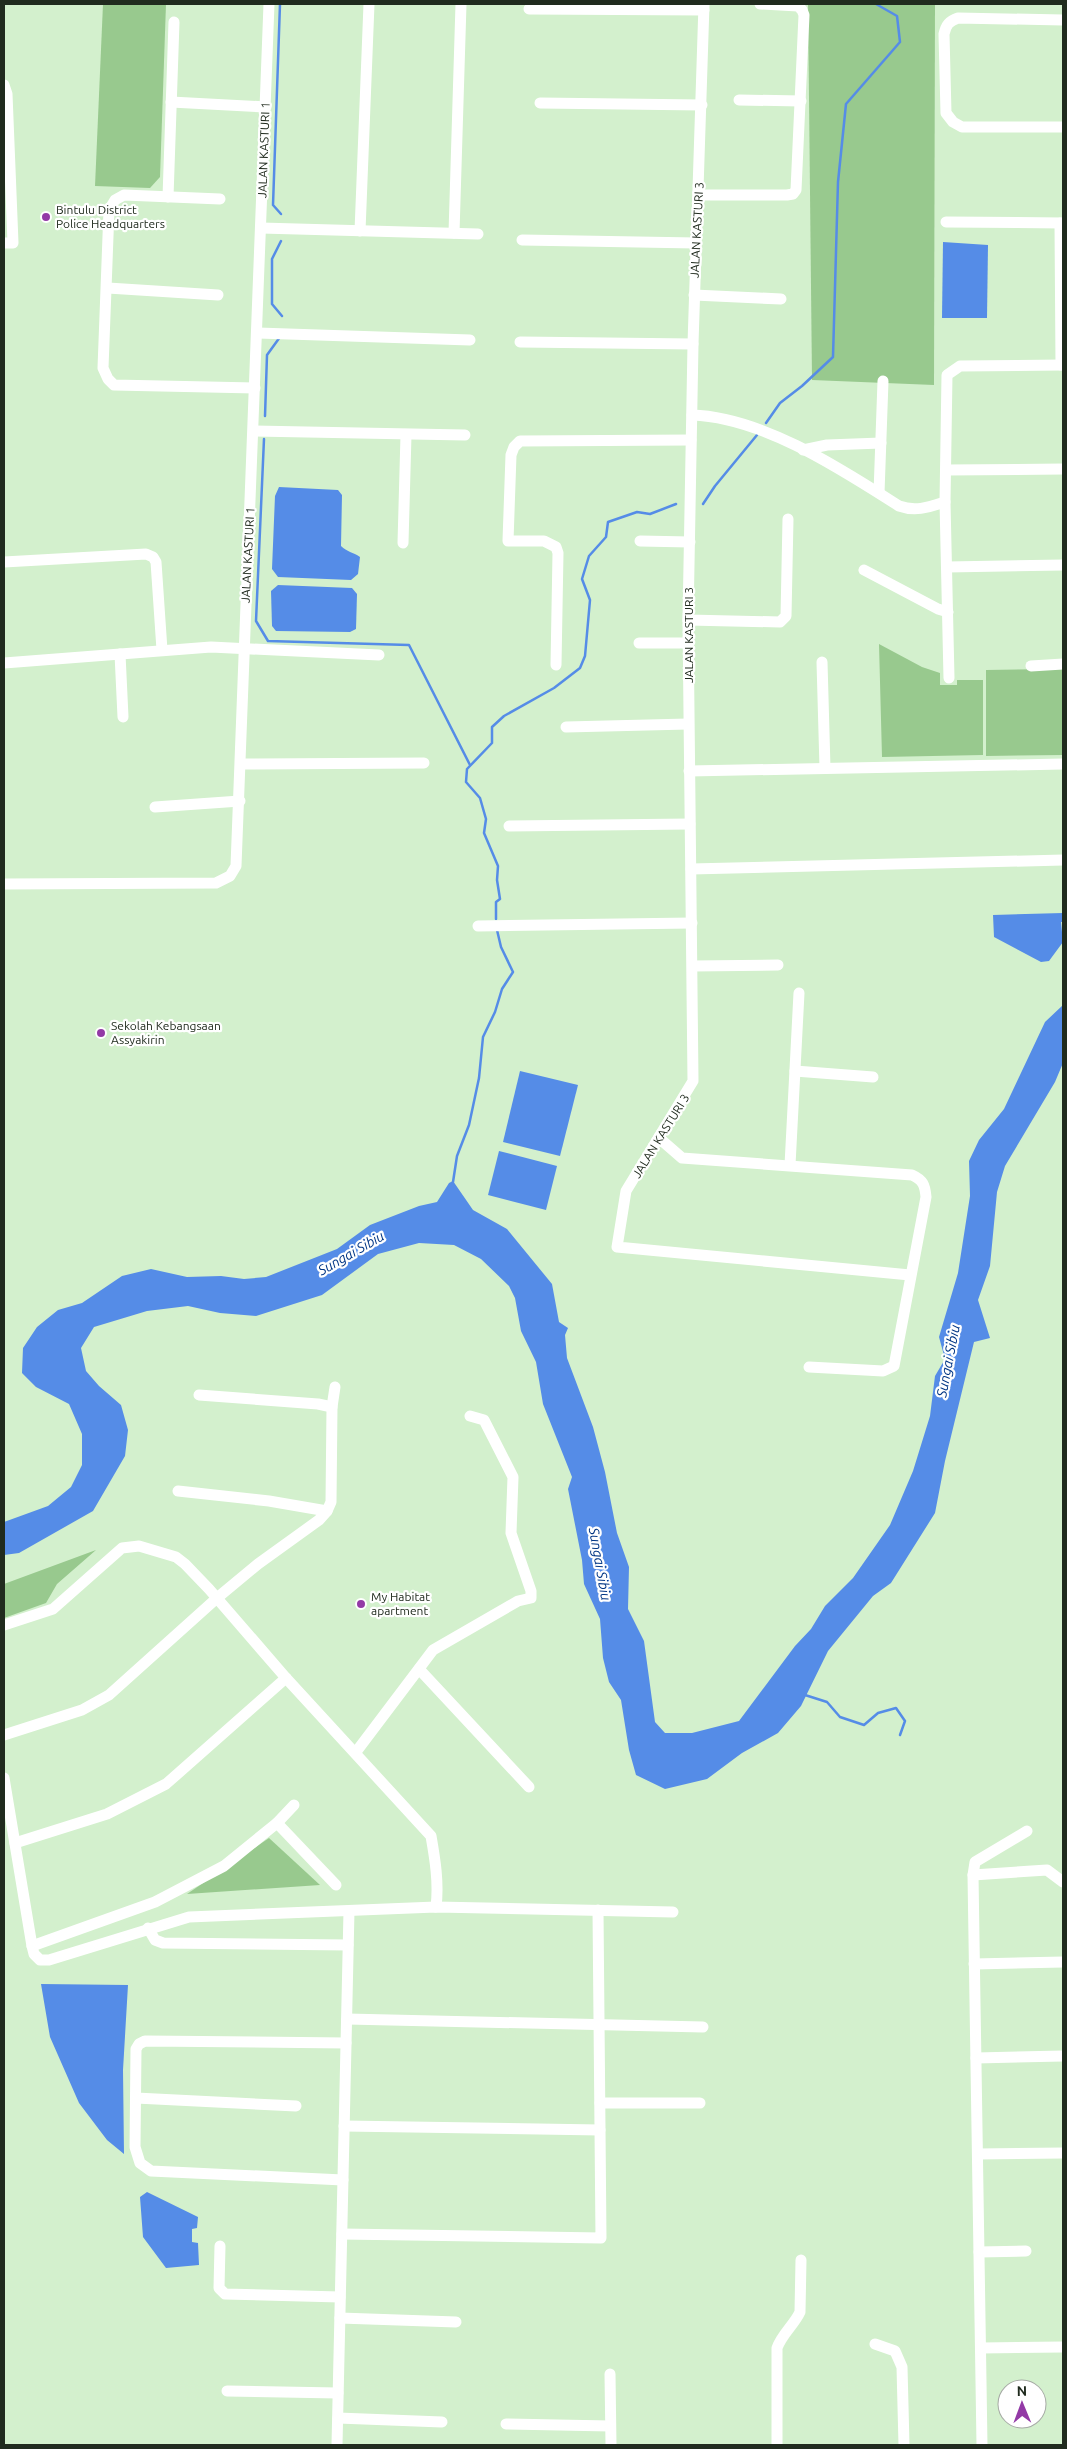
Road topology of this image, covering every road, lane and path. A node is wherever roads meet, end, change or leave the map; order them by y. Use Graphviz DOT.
graph roads {
  1 [pos="269,4"];
  2 [pos="369,4"];
  3 [pos="461,4"];
  4 [pos="760,4"];
  5 [pos="704,7"];
  6 [pos="529,9"];
  7 [pos="1063,20"];
  8 [pos="174,22"];
  9 [pos="4,85"];
  10 [pos="739,100"];
  11 [pos="802,101"];
  12 [pos="171,102"];
  13 [pos="540,103"];
  14 [pos="702,105"];
  15 [pos="266,107"];
  16 [pos="1063,127"];
  17 [pos="700,195"];
  18 [pos="168,197"];
  19 [pos="220,199"];
  20 [pos="946,222"];
  21 [pos="1062,223"];
  22 [pos="261,228"];
  23 [pos="360,231"];
  24 [pos="454,234"];
  25 [pos="478,234"];
  26 [pos="522,240"];
  27 [pos="4,243"];
  28 [pos="696,243"];
  29 [pos="108,288"];
  30 [pos="218,295"];
  31 [pos="694,295"];
  32 [pos="781,300"];
  33 [pos="258,333"];
  34 [pos="470,340"];
  35 [pos="520,342"];
  36 [pos="693,344"];
  37 [pos="1062,365"];
  38 [pos="883,380"];
  39 [pos="255,388"];
  40 [pos="692,415"];
  41 [pos="254,431"];
  42 [pos="406,435"];
  43 [pos="465,435"];
  44 [pos="691,440"];
  45 [pos="881,443"];
  46 [pos="803,450"];
  47 [pos="1063,469"];
  48 [pos="946,470"];
  49 [pos="879,493"];
  50 [pos="946,502"];
  51 [pos="788,519"];
  52 [pos="640,541"];
  53 [pos="690,542"];
  54 [pos="403,543"];
  55 [pos="4,562"];
  56 [pos="1063,565"];
  57 [pos="947,567"];
  58 [pos="864,570"];
  59 [pos="948,612"];
  60 [pos="688,620"];
  61 [pos="639,643"];
  62 [pos="689,643"];
  63 [pos="244,649"];
  64 [pos="162,650"];
  65 [pos="120,654"];
  66 [pos="379,655"];
  67 [pos="822,662"];
  68 [pos="4,663"];
  69 [pos="1063,664"];
  70 [pos="556,665"];
  71 [pos="1031,666"];
  72 [pos="950,678"];
  73 [pos="123,717"];
  74 [pos="688,724"];
  75 [pos="566,727"];
  76 [pos="424,763"];
  77 [pos="241,764"];
  78 [pos="1063,764"];
  79 [pos="824,768"];
  80 [pos="689,772"];
  81 [pos="240,801"];
  82 [pos="155,807"];
  83 [pos="690,824"];
  84 [pos="509,826"];
  85 [pos="1063,860"];
  86 [pos="691,869"];
  87 [pos="4,884"];
  88 [pos="692,923"];
  89 [pos="478,926"];
  90 [pos="778,965"];
  91 [pos="693,966"];
  92 [pos="799,993"];
  93 [pos="795,1071"];
  94 [pos="874,1077"];
  95 [pos="658,1138"];
  96 [pos="790,1165"];
  97 [pos="910,1275"];
  98 [pos="808,1367"];
  99 [pos="335,1387"];
  100 [pos="199,1395"];
  101 [pos="332,1408"];
  102 [pos="470,1416"];
  103 [pos="178,1491"];
  104 [pos="327,1511"];
  105 [pos="217,1598"];
  106 [pos="4,1625"];
  107 [pos="419,1669"];
  108 [pos="286,1678"];
  109 [pos="4,1735"];
  110 [pos="356,1752"];
  111 [pos="4,1778"];
  112 [pos="529,1787"];
  113 [pos="294,1805"];
  114 [pos="277,1823"];
  115 [pos="1027,1831"];
  116 [pos="15,1843"];
  117 [pos="973,1875"];
  118 [pos="1063,1882"];
  119 [pos="336,1885"];
  120 [pos="436,1907"];
  121 [pos="598,1910"];
  122 [pos="349,1911"];
  123 [pos="673,1912"];
  124 [pos="148,1928"];
  125 [pos="348,1945"];
  126 [pos="32,1946"];
  127 [pos="1063,1962"];
  128 [pos="974,1964"];
  129 [pos="347,2018"];
  130 [pos="599,2025"];
  131 [pos="703,2027"];
  132 [pos="346,2043"];
  133 [pos="1063,2056"];
  134 [pos="976,2058"];
  135 [pos="136,2098"];
  136 [pos="600,2103"];
  137 [pos="700,2103"];
  138 [pos="296,2106"];
  139 [pos="344,2126"];
  140 [pos="600,2130"];
  141 [pos="1063,2153"];
  142 [pos="978,2154"];
  143 [pos="343,2180"];
  144 [pos="342,2234"];
  145 [pos="220,2246"];
  146 [pos="1026,2251"];
  147 [pos="979,2252"];
  148 [pos="801,2260"];
  149 [pos="340,2297"];
  150 [pos="340,2318"];
  151 [pos="456,2322"];
  152 [pos="875,2344"];
  153 [pos="1063,2347"];
  154 [pos="981,2348"];
  155 [pos="610,2374"];
  156 [pos="227,2391"];
  157 [pos="338,2393"];
  158 [pos="338,2418"];
  159 [pos="442,2422"];
  160 [pos="506,2424"];
  161 [pos="610,2426"];
  162 [pos="337,2445"];
  163 [pos="611,2445"];
  164 [pos="777,2445"];
  165 [pos="904,2445"];
  166 [pos="982,2445"];
  1 -- 15 [label="street, JALAN KASTURI 1"];
  2 -- 23 [label="street"];
  3 -- 24 [label="street"];
  4 -- 11 [label="street"];
  5 -- 6 [label="street"];
  5 -- 14 [label="street, JALAN KASTURI 3"];
  7 -- 16 [label="street"];
  8 -- 12 [label="street"];
  9 -- 27 [label="street"];
  10 -- 11 [label="street"];
  11 -- 17 [label="street"];
  12 -- 15 [label="street"];
  12 -- 18 [label="street"];
  13 -- 14 [label="street"];
  14 -- 17 [label="street, JALAN KASTURI 3"];
  15 -- 22 [label="street, JALAN KASTURI 1"];
  17 -- 28 [label="street, JALAN KASTURI 3"];
  18 -- 19 [label="street"];
  18 -- 29 [label="street"];
  20 -- 21 [label="street"];
  21 -- 37 [label="street"];
  22 -- 23 [label="street"];
  22 -- 33 [label="street, JALAN KASTURI 1"];
  23 -- 24 [label="street"];
  24 -- 25 [label="street"];
  26 -- 28 [label="street"];
  28 -- 31 [label="street, JALAN KASTURI 3"];
  29 -- 30 [label="street"];
  29 -- 39 [label="street"];
  31 -- 32 [label="street"];
  31 -- 36 [label="street, JALAN KASTURI 3"];
  33 -- 34 [label="street"];
  33 -- 39 [label="street, JALAN KASTURI 1"];
  35 -- 36 [label="street"];
  36 -- 40 [label="street, JALAN KASTURI 3"];
  37 -- 48 [label="street"];
  38 -- 45 [label="street"];
  39 -- 41 [label="street, JALAN KASTURI 1"];
  40 -- 44 [label="street, JALAN KASTURI 3"];
  40 -- 46 [label="street"];
  41 -- 42 [label="street"];
  41 -- 63 [label="street, JALAN KASTURI 1"];
  42 -- 43 [label="street"];
  42 -- 54 [label="street"];
  44 -- 53 [label="street, JALAN KASTURI 3"];
  44 -- 70 [label="street"];
  45 -- 46 [label="street"];
  45 -- 49 [label="street"];
  46 -- 49 [label="street"];
  47 -- 48 [label="street"];
  48 -- 50 [label="street"];
  49 -- 50 [label="street"];
  50 -- 57 [label="street"];
  51 -- 60 [label="street"];
  52 -- 53 [label="street"];
  53 -- 60 [label="street, JALAN KASTURI 3"];
  55 -- 64 [label="street"];
  56 -- 57 [label="street"];
  57 -- 59 [label="street"];
  58 -- 59 [label="street"];
  59 -- 72 [label="street"];
  60 -- 62 [label="street, JALAN KASTURI 3"];
  61 -- 62 [label="street"];
  62 -- 74 [label="street, JALAN KASTURI 3"];
  63 -- 64 [label="street"];
  63 -- 66 [label="street"];
  63 -- 77 [label="street, JALAN KASTURI 1"];
  64 -- 65 [label="street"];
  65 -- 68 [label="street"];
  65 -- 73 [label="street"];
  67 -- 79 [label="street"];
  69 -- 71 [label="street"];
  74 -- 75 [label="street"];
  74 -- 80 [label="street, JALAN KASTURI 3"];
  76 -- 77 [label="street"];
  77 -- 81 [label="street, JALAN KASTURI 1"];
  78 -- 79 [label="street"];
  79 -- 80 [label="street"];
  80 -- 83 [label="street, JALAN KASTURI 3"];
  81 -- 82 [label="street"];
  81 -- 87 [label="street, JALAN KASTURI 1"];
  83 -- 84 [label="street"];
  83 -- 86 [label="street, JALAN KASTURI 3"];
  85 -- 86 [label="street"];
  86 -- 88 [label="street, JALAN KASTURI 3"];
  88 -- 89 [label="street"];
  88 -- 91 [label="street, JALAN KASTURI 3"];
  90 -- 91 [label="street"];
  91 -- 95 [label="street, JALAN KASTURI 3"];
  92 -- 93 [label="street"];
  93 -- 94 [label="street"];
  93 -- 96 [label="street"];
  95 -- 96 [label="street"];
  95 -- 97 [label="street, JALAN KASTURI 3"];
  96 -- 97 [label="street"];
  97 -- 98 [label="street"];
  99 -- 101 [label="street"];
  100 -- 101 [label="street"];
  101 -- 104 [label="street"];
  102 -- 107 [label="street"];
  103 -- 104 [label="street"];
  104 -- 105 [label="street"];
  105 -- 106 [label="street"];
  105 -- 108 [label="street"];
  105 -- 109 [label="street"];
  107 -- 110 [label="street"];
  107 -- 112 [label="street"];
  108 -- 110 [label="street"];
  108 -- 116 [label="street"];
  110 -- 120 [label="street"];
  111 -- 116 [label="street"];
  113 -- 114 [label="street"];
  114 -- 119 [label="street"];
  114 -- 126 [label="street"];
  115 -- 117 [label="street"];
  116 -- 126 [label="street"];
  117 -- 118 [label="street"];
  117 -- 128 [label="street"];
  120 -- 121 [label="street"];
  120 -- 122 [label="street"];
  121 -- 123 [label="street"];
  121 -- 130 [label="street"];
  122 -- 124 [label="street"];
  122 -- 125 [label="street"];
  124 -- 125 [label="street"];
  124 -- 126 [label="street"];
  125 -- 129 [label="street"];
  127 -- 128 [label="street"];
  128 -- 134 [label="street"];
  129 -- 130 [label="street"];
  129 -- 132 [label="street"];
  130 -- 131 [label="street"];
  130 -- 136 [label="street"];
  132 -- 135 [label="street"];
  132 -- 139 [label="street"];
  133 -- 134 [label="street"];
  134 -- 142 [label="street"];
  135 -- 138 [label="street"];
  135 -- 143 [label="street"];
  136 -- 137 [label="street"];
  136 -- 140 [label="street"];
  139 -- 140 [label="street"];
  139 -- 143 [label="street"];
  140 -- 144 [label="street"];
  141 -- 142 [label="street"];
  142 -- 147 [label="street"];
  143 -- 144 [label="street"];
  144 -- 149 [label="street"];
  145 -- 149 [label="street"];
  146 -- 147 [label="street"];
  147 -- 154 [label="street"];
  148 -- 164 [label="street"];
  149 -- 150 [label="street"];
  150 -- 151 [label="street"];
  150 -- 157 [label="street"];
  152 -- 165 [label="street"];
  153 -- 154 [label="street"];
  154 -- 166 [label="street"];
  155 -- 161 [label="street"];
  156 -- 157 [label="street"];
  157 -- 158 [label="street"];
  158 -- 159 [label="street"];
  158 -- 162 [label="street"];
  160 -- 161 [label="street"];
  161 -- 163 [label="street"];
}
